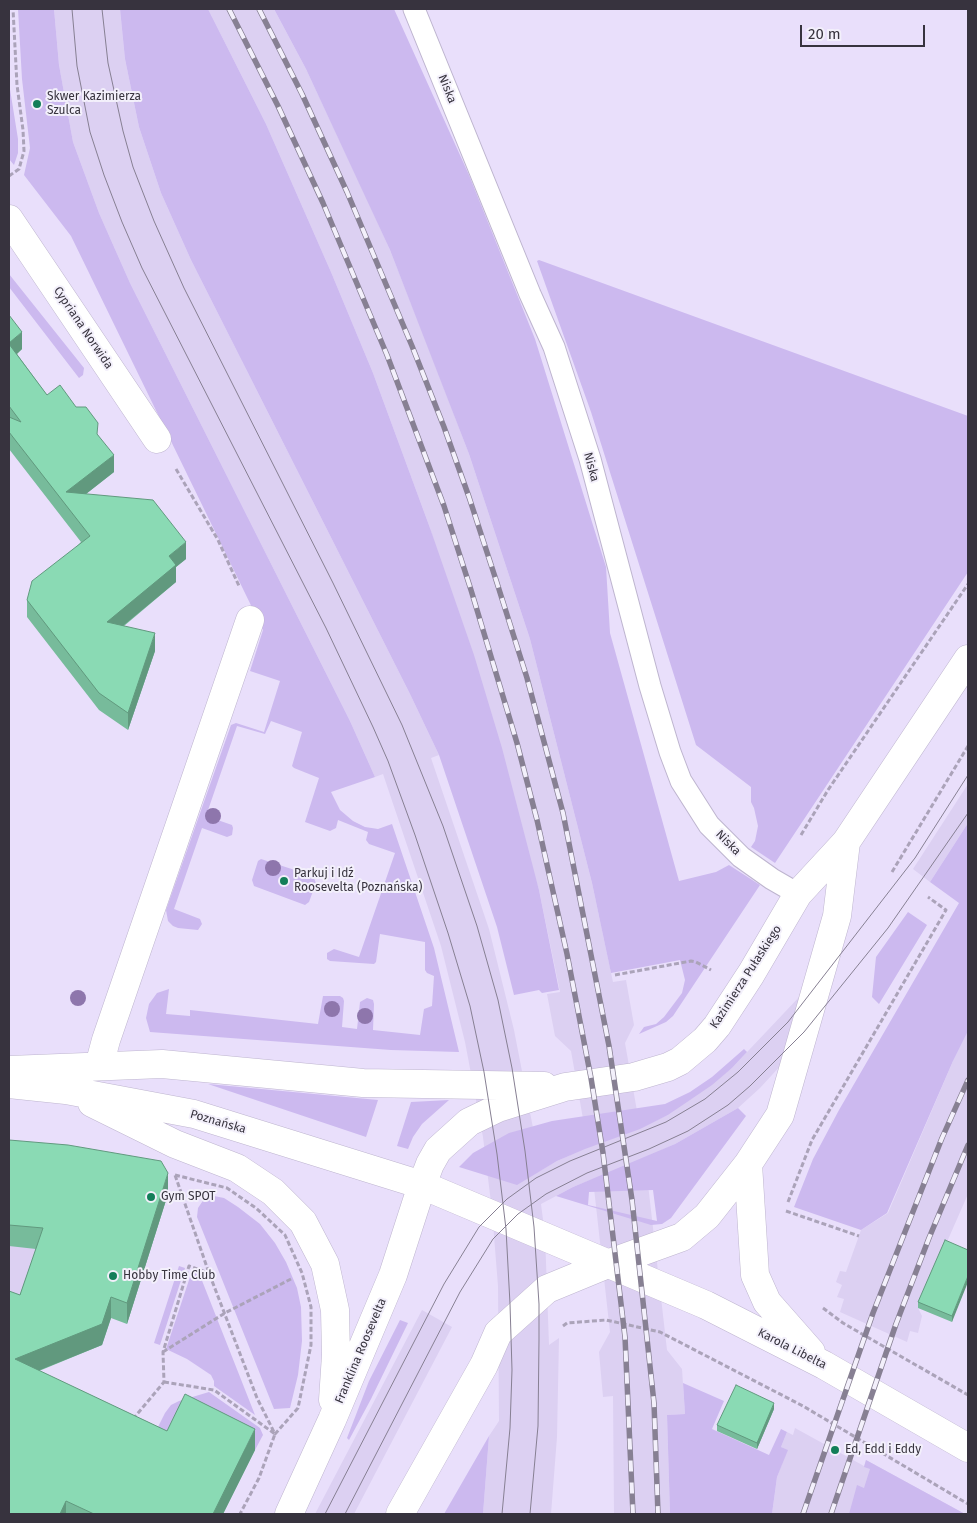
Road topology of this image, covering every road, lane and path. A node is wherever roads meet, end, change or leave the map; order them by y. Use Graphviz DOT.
graph roads {
  1 [pos="14,9"];
  2 [pos="414,9"];
  3 [pos="9,176"];
  4 [pos="9,218"];
  5 [pos="157,438"];
  6 [pos="968,584"];
  7 [pos="250,620"];
  8 [pos="968,659"];
  9 [pos="968,746"];
  10 [pos="846,842"];
  11 [pos="892,872"];
  12 [pos="772,879"];
  13 [pos="798,894"];
  14 [pos="928,897"];
  15 [pos="717,962"];
  16 [pos="712,971"];
  17 [pos="615,975"];
  18 [pos="706,978"];
  19 [pos="99,1066"];
  20 [pos="9,1070"];
  21 [pos="9,1084"];
  22 [pos="565,1087"];
  23 [pos="66,1090"];
  24 [pos="748,1164"];
  25 [pos="165,1173"];
  26 [pos="175,1175"];
  27 [pos="422,1185"];
  28 [pos="785,1210"];
  29 [pos="785,1219"];
  30 [pos="859,1236"];
  31 [pos="610,1263"];
  32 [pos="209,1273"];
  33 [pos="302,1273"];
  34 [pos="822,1307"];
  35 [pos="224,1314"];
  36 [pos="559,1328"];
  37 [pos="163,1352"];
  38 [pos="824,1366"];
  39 [pos="164,1382"];
  40 [pos="968,1395"];
  41 [pos="132,1420"];
  42 [pos="332,1420"];
  43 [pos="274,1434"];
  44 [pos="968,1448"];
  45 [pos="968,1504"];
  46 [pos="240,1514"];
  47 [pos="289,1514"];
  48 [pos="400,1514"];
  1 -- 3 [label="path"];
  2 -- 12 [label="lane, Niska"];
  4 -- 5 [label="street, Cypriana Norwida"];
  5 -- 7 [label="path"];
  6 -- 12 [label="path"];
  7 -- 19 [label="street"];
  8 -- 10 [label="street, Kazimierza Pułaskiego"];
  9 -- 11 [label="path"];
  10 -- 13 [label="street, Kazimierza Pułaskiego"];
  10 -- 24 [label="street, Kazimierza Pułaskiego"];
  12 -- 13 [label="lane, Niska"];
  13 -- 22 [label="street, Kazimierza Pułaskiego"];
  14 -- 28 [label="path"];
  15 -- 16 [label="path"];
  16 -- 17 [label="path"];
  16 -- 18 [label="path"];
  19 -- 20 [label="street"];
  19 -- 22 [label="street"];
  21 -- 23 [label="street, Poznańska"];
  22 -- 27 [label="street, Kazimierza Pułaskiego"];
  23 -- 27 [label="street, Poznańska"];
  23 -- 42 [label="street"];
  24 -- 31 [label="street, Kazimierza Pułaskiego"];
  24 -- 38 [label="street"];
  25 -- 26 [label="path"];
  26 -- 32 [label="path"];
  26 -- 33 [label="path"];
  27 -- 31 [label="street, Poznańska"];
  27 -- 42 [label="street, Franklina Roosevelta"];
  28 -- 29 [label="path"];
  28 -- 30 [label="path"];
  31 -- 38 [label="street, Karola Libelta"];
  31 -- 48 [label="street"];
  32 -- 35 [label="path"];
  32 -- 37 [label="path"];
  33 -- 35 [label="path"];
  33 -- 43 [label="path"];
  34 -- 40 [label="path"];
  35 -- 37 [label="path"];
  35 -- 43 [label="path"];
  36 -- 45 [label="path"];
  37 -- 39 [label="path"];
  38 -- 44 [label="street, Karola Libelta"];
  39 -- 41 [label="path"];
  39 -- 43 [label="path"];
  42 -- 47 [label="street, Franklina Roosevelta"];
  43 -- 46 [label="path"];
}
